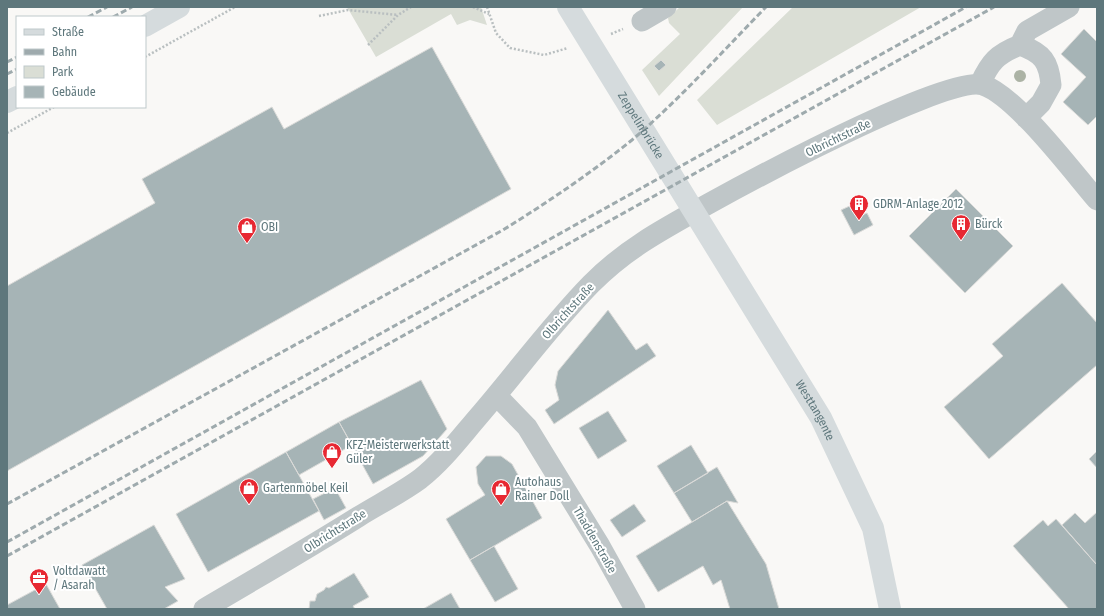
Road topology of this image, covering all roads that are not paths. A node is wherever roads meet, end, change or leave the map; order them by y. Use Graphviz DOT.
graph roads {
  1 [pos="179,7"];
  2 [pos="666,7"];
  3 [pos="1069,7"];
  4 [pos="573,15"];
  5 [pos="642,21"];
  6 [pos="146,25"];
  7 [pos="1020,45"];
  8 [pos="980,84"];
  9 [pos="16,98"];
  10 [pos="7,102"];
  11 [pos="1026,118"];
  12 [pos="1097,200"];
  13 [pos="703,227"];
  14 [pos="497,396"];
  15 [pos="204,609"];
  16 [pos="635,609"];
  17 [pos="890,609"];
  1 -- 6 [label="main road"];
  2 -- 5 [label="street"];
  3 -- 7 [label="street"];
  4 -- 13 [label="main road, Zeppelinbrücke"];
  7 -- 8 [label="street"];
  7 -- 11 [label="street"];
  8 -- 11 [label="street"];
  8 -- 14 [label="street, Olbrichtstraße"];
  9 -- 10 [label="main road"];
  11 -- 12 [label="street"];
  13 -- 17 [label="main road, Westtangente"];
  14 -- 15 [label="street, Olbrichtstraße"];
  14 -- 16 [label="street, Thaddenstraße"];
}
